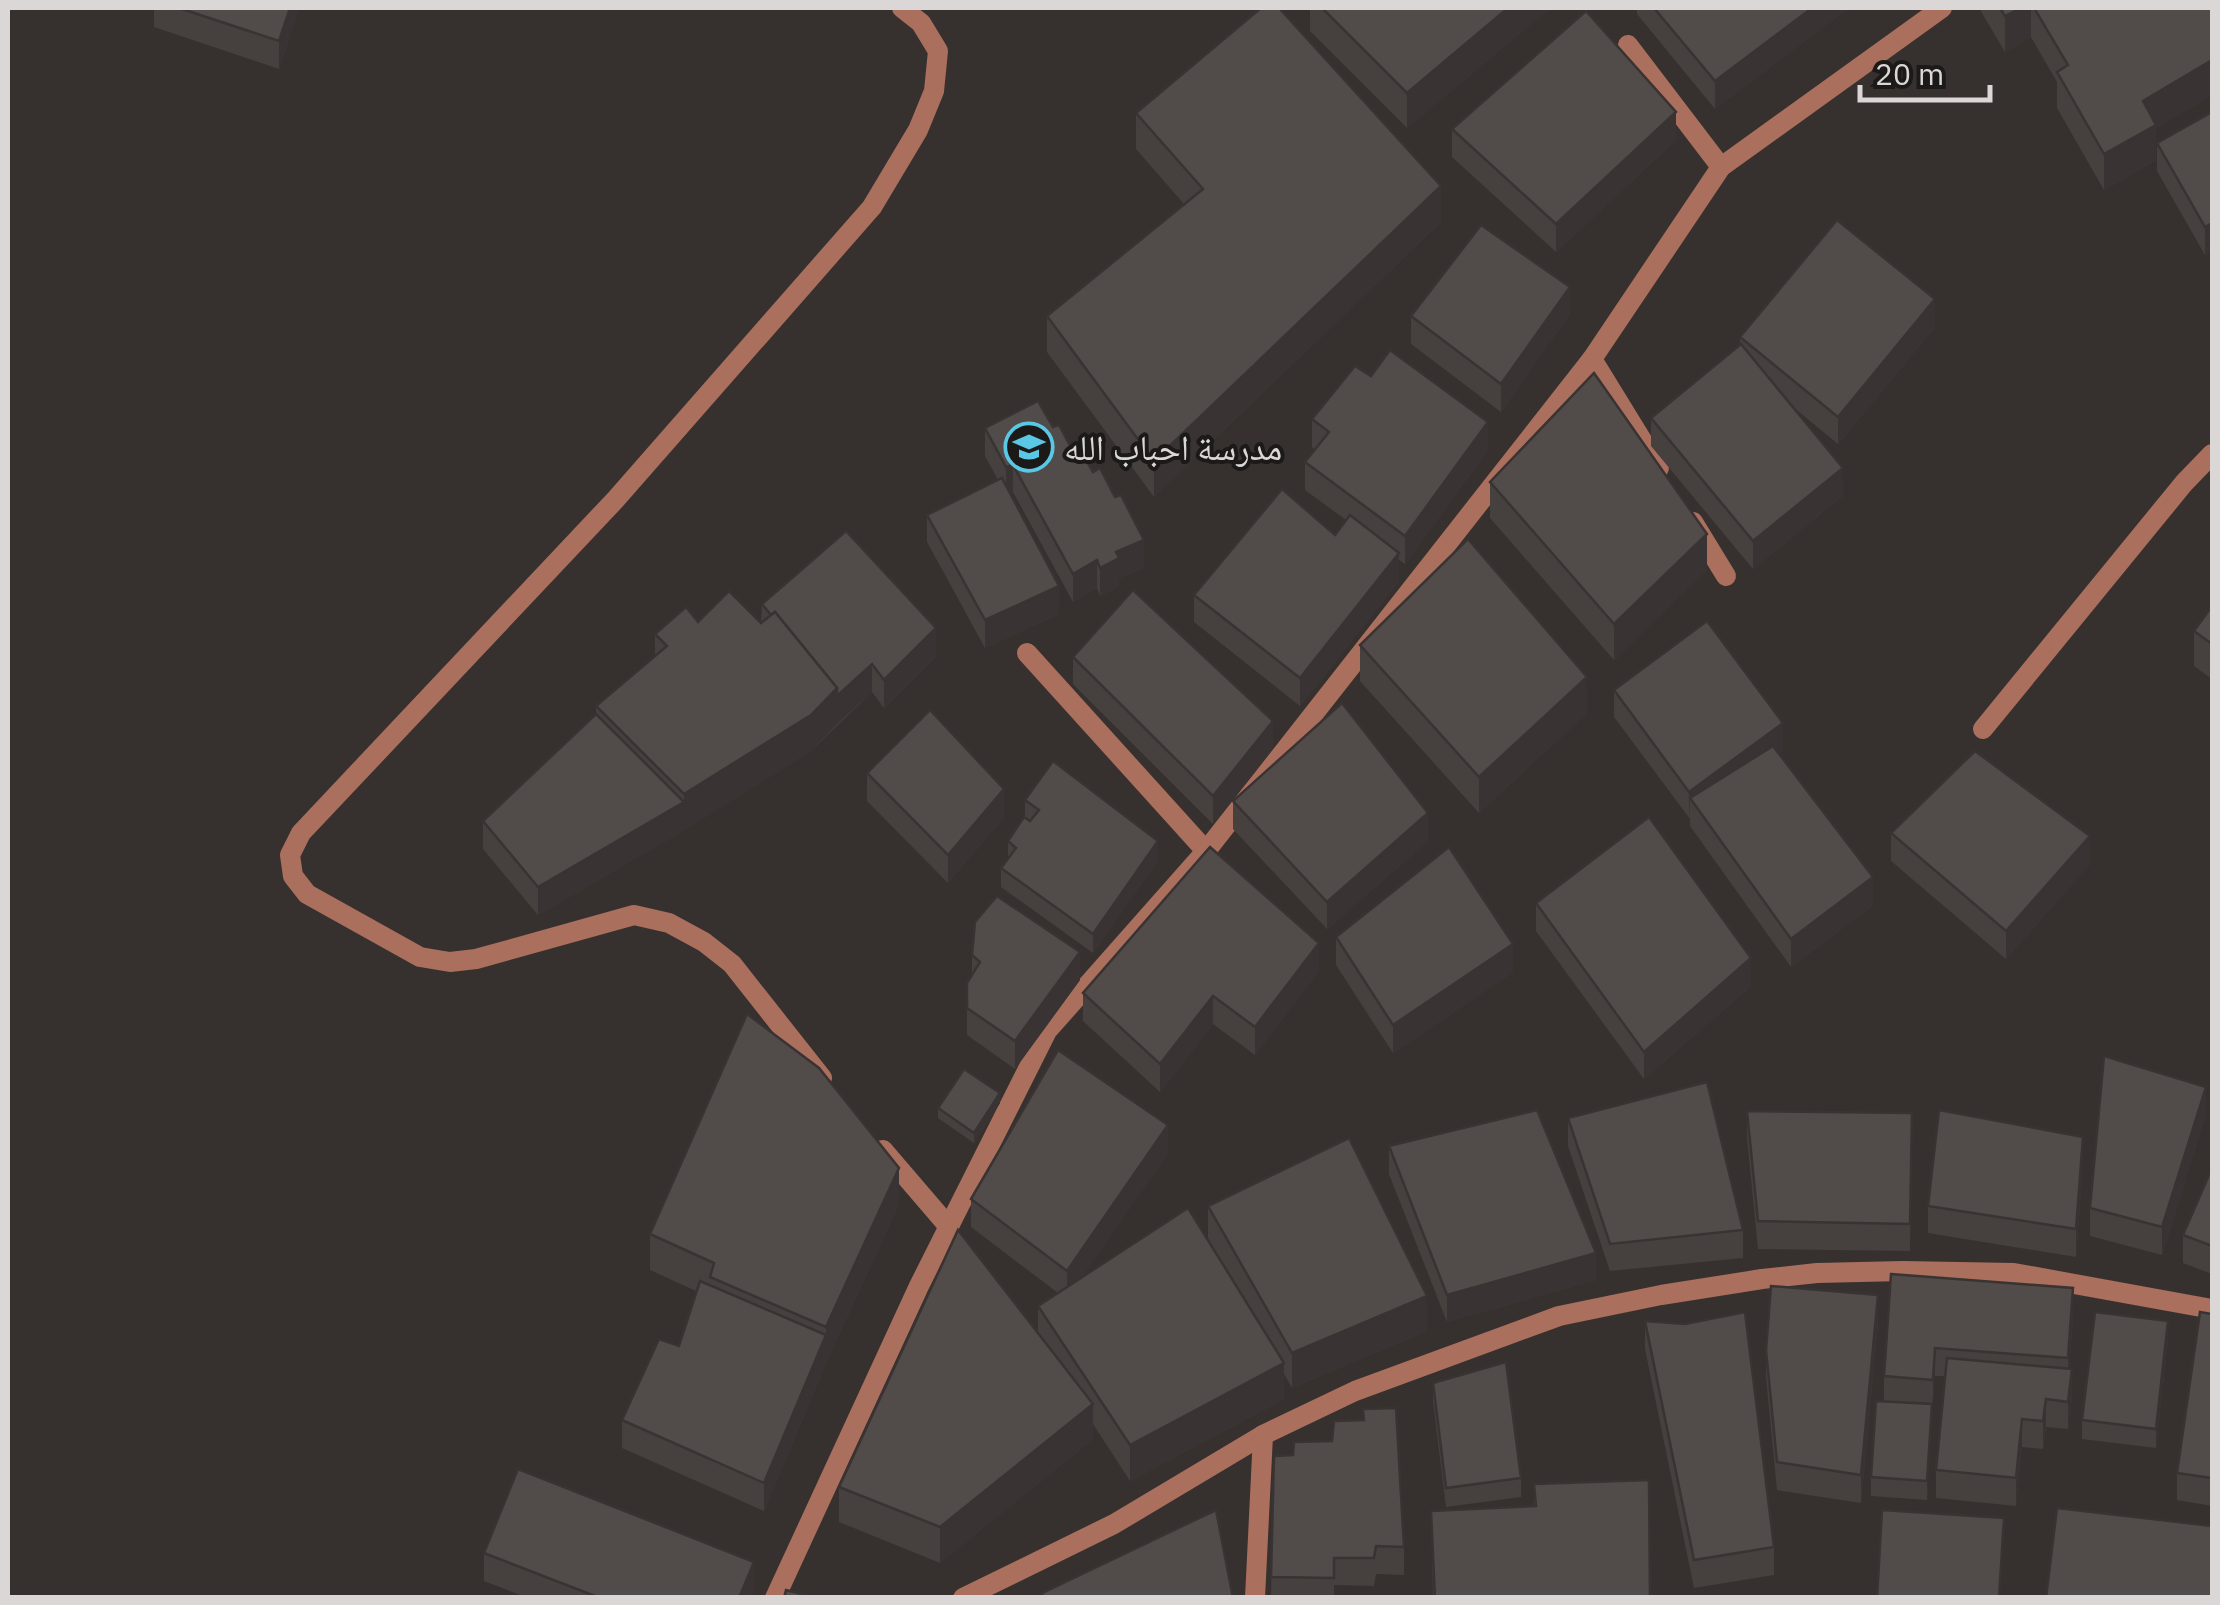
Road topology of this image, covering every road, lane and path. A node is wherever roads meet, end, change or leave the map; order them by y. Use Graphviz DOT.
graph roads {
  1 [pos="902,8"];
  2 [pos="1942,8"];
  3 [pos="1628,44"];
  4 [pos="1722,167"];
  5 [pos="1592,359"];
  6 [pos="2212,454"];
  7 [pos="1726,576"];
  8 [pos="1027,653"];
  9 [pos="1983,729"];
  10 [pos="1206,851"];
  11 [pos="835,1094"];
  12 [pos="873,1138"];
  13 [pos="949,1227"];
  14 [pos="2212,1309"];
  15 [pos="1263,1435"];
  16 [pos="775,1598"];
  17 [pos="964,1598"];
  18 [pos="1254,1598"];
  1 -- 11 [label="street"];
  2 -- 4 [label="street"];
  3 -- 4 [label="street"];
  4 -- 5 [label="street"];
  5 -- 7 [label="street"];
  5 -- 10 [label="street"];
  6 -- 9 [label="street"];
  8 -- 10 [label="street"];
  10 -- 13 [label="street"];
  12 -- 13 [label="street"];
  13 -- 16 [label="street"];
  14 -- 15 [label="street"];
  15 -- 17 [label="street"];
  15 -- 18 [label="street"];
}
